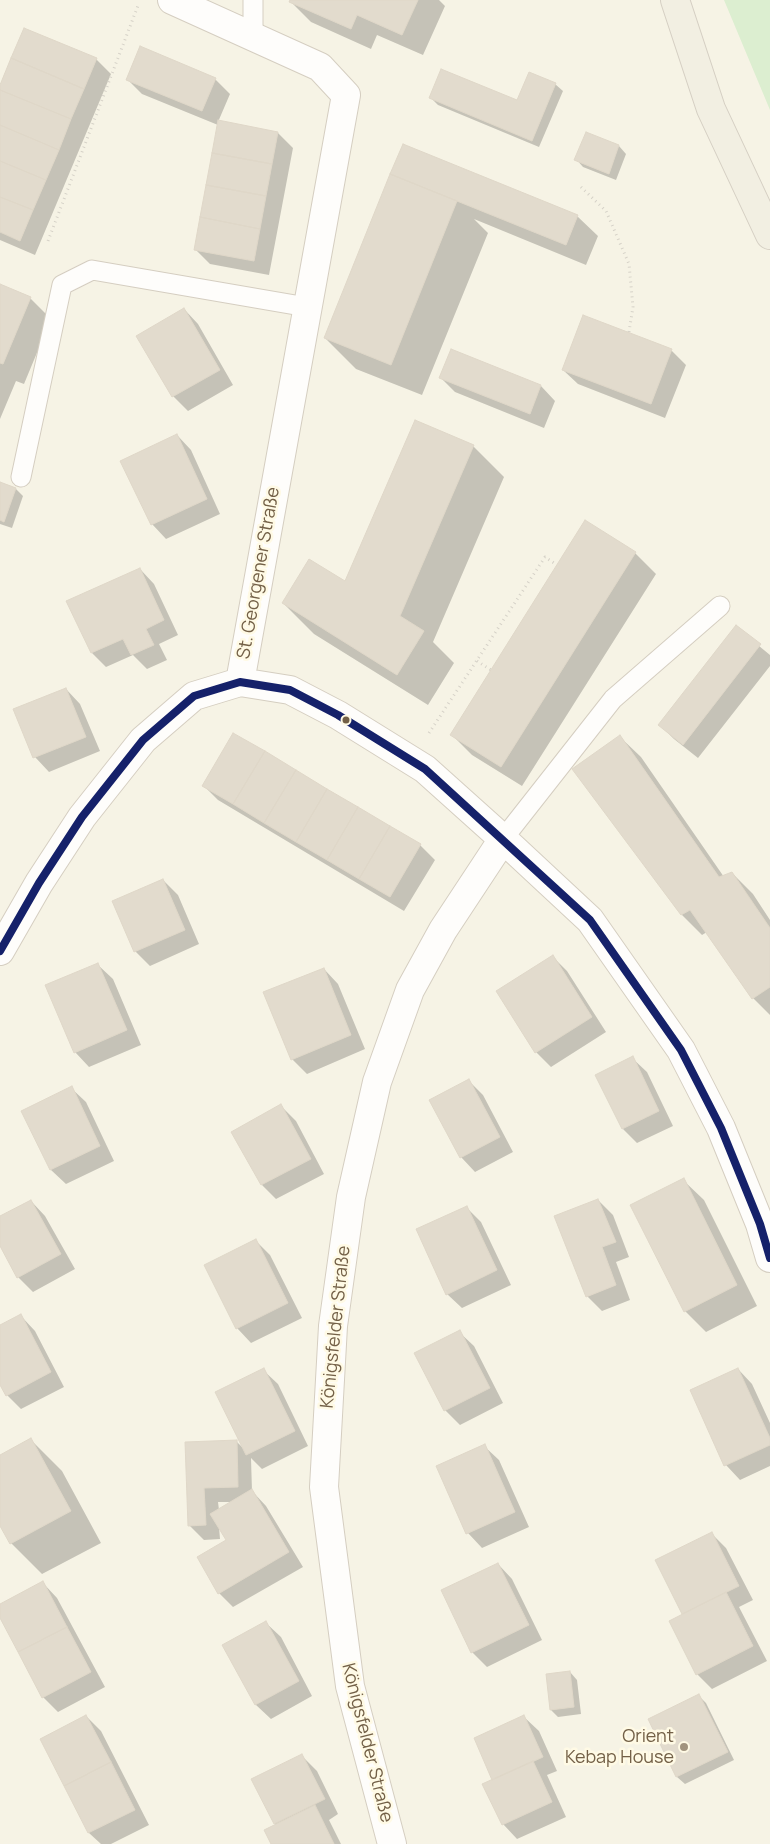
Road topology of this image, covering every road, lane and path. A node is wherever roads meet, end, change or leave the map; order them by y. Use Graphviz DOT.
graph roads {
  1 [pos="140,0"];
  2 [pos="172,0"];
  3 [pos="253,0"];
  4 [pos="675,0"];
  5 [pos="253,36"];
  6 [pos="581,187"];
  7 [pos="770,235"];
  8 [pos="48,241"];
  9 [pos="307,306"];
  10 [pos="629,332"];
  11 [pos="21,477"];
  12 [pos="557,565"];
  13 [pos="720,606"];
  14 [pos="477,660"];
  15 [pos="491,670"];
  16 [pos="240,682"];
  17 [pos="411,761"];
  18 [pos="503,839"];
  19 [pos="0,951"];
  20 [pos="770,1258"];
  21 [pos="392,1844"];
  1 -- 8 [label="path"];
  2 -- 5 [label="street, St. Georgener Straße"];
  3 -- 5 [label="lane"];
  4 -- 7 [label="main road"];
  5 -- 9 [label="street, St. Georgener Straße"];
  6 -- 10 [label="path"];
  9 -- 11 [label="lane"];
  9 -- 16 [label="street, St. Georgener Straße"];
  12 -- 14 [label="path"];
  13 -- 18 [label="lane"];
  14 -- 15 [label="path"];
  14 -- 17 [label="path"];
  16 -- 17 [label="street"];
  16 -- 19 [label="street, St. Georgener Straße"];
  17 -- 18 [label="street"];
  18 -- 20 [label="street"];
  18 -- 21 [label="street, Königsfelder Straße"];
}
